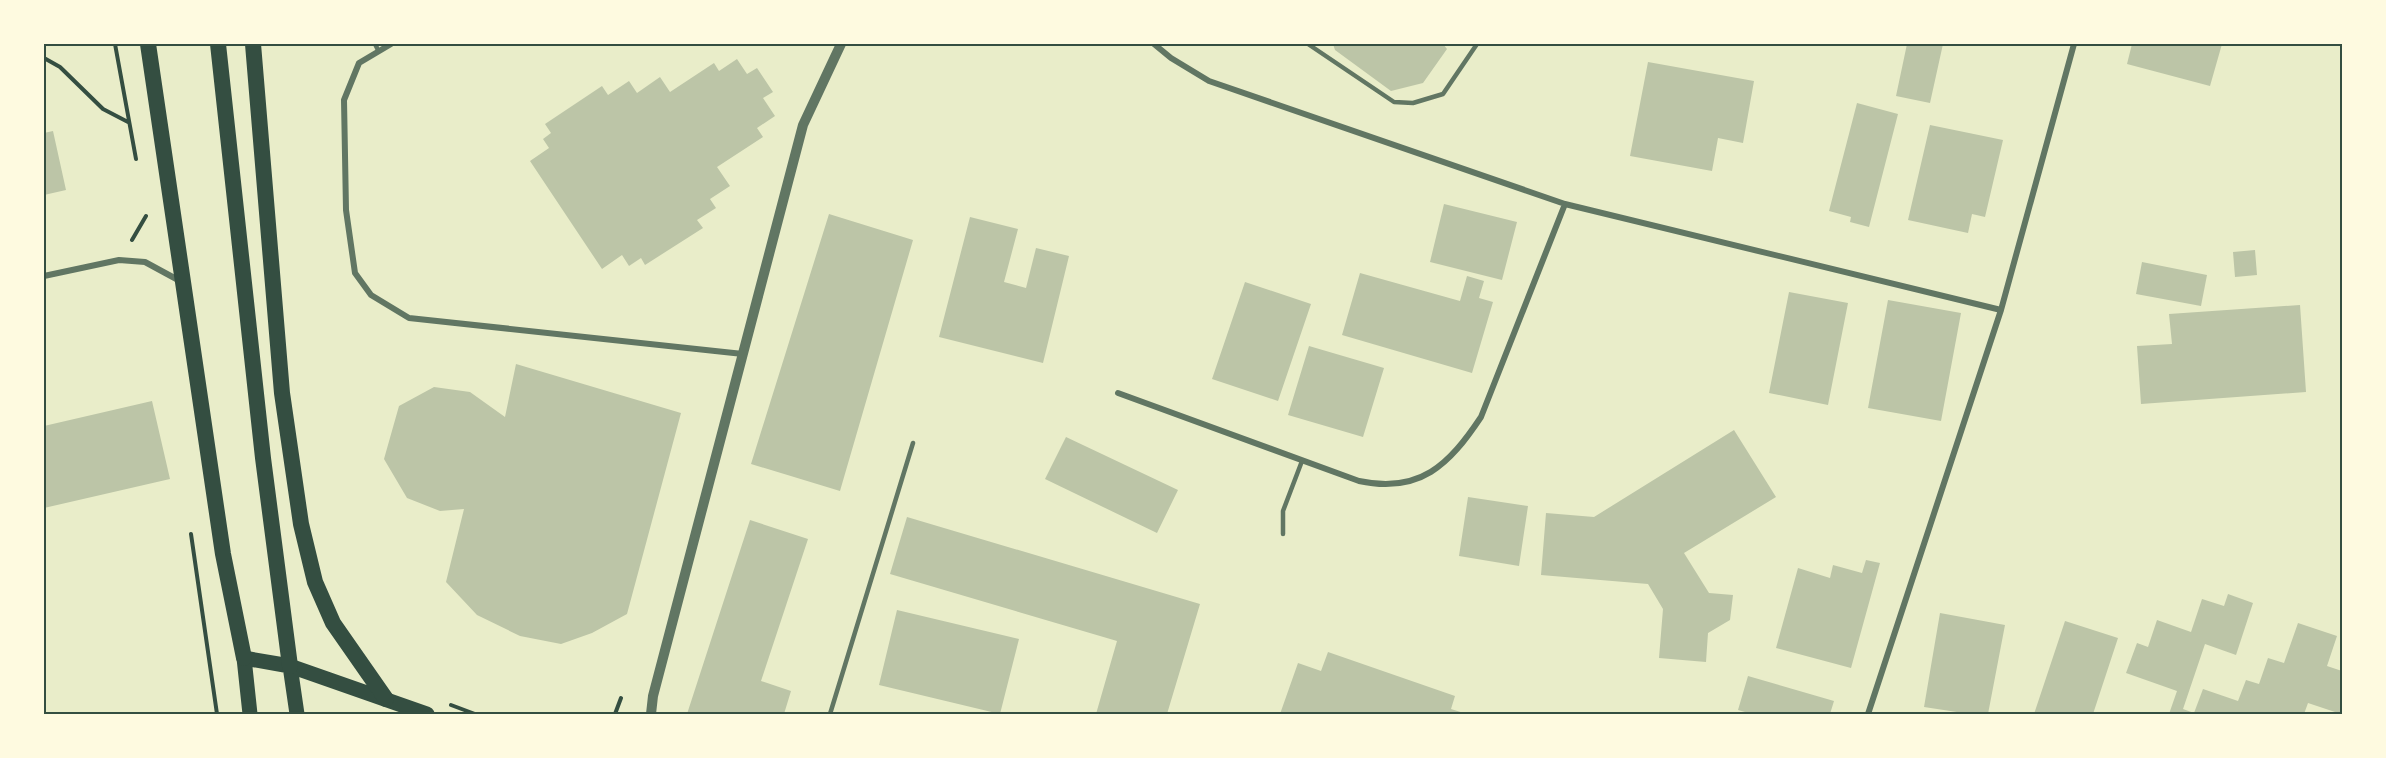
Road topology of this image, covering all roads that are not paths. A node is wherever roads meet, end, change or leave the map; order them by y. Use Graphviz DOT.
graph roads {
  1 [pos="148,44"];
  2 [pos="218,44"];
  3 [pos="253,44"];
  4 [pos="391,44"];
  5 [pos="841,44"];
  6 [pos="1154,44"];
  7 [pos="1308,44"];
  8 [pos="1477,44"];
  9 [pos="2074,44"];
  10 [pos="376,46"];
  11 [pos="1565,204"];
  12 [pos="44,276"];
  13 [pos="183,283"];
  14 [pos="2001,310"];
  15 [pos="744,355"];
  16 [pos="1118,393"];
  17 [pos="913,443"];
  18 [pos="1302,461"];
  19 [pos="1283,534"];
  20 [pos="244,658"];
  21 [pos="290,666"];
  22 [pos="652,696"];
  23 [pos="386,699"];
  24 [pos="250,714"];
  25 [pos="297,714"];
  26 [pos="428,714"];
  27 [pos="643,714"];
  28 [pos="651,714"];
  29 [pos="830,714"];
  30 [pos="1868,714"];
  1 -- 13 [label="highway"];
  2 -- 21 [label="highway"];
  3 -- 23 [label="highway"];
  4 -- 10 [label="street"];
  5 -- 15 [label="street"];
  6 -- 11 [label="street"];
  7 -- 8 [label="lane"];
  9 -- 14 [label="street"];
  10 -- 15 [label="street"];
  11 -- 14 [label="street"];
  11 -- 18 [label="street"];
  12 -- 13 [label="street"];
  13 -- 20 [label="highway"];
  14 -- 30 [label="street"];
  15 -- 22 [label="street"];
  16 -- 18 [label="street"];
  17 -- 29 [label="lane"];
  18 -- 19 [label="lane"];
  20 -- 21 [label="main road"];
  20 -- 24 [label="main road"];
  21 -- 23 [label="main road"];
  21 -- 25 [label="main road"];
  22 -- 27 [label="street"];
  22 -- 28 [label="street"];
  23 -- 26 [label="main road"];
}
